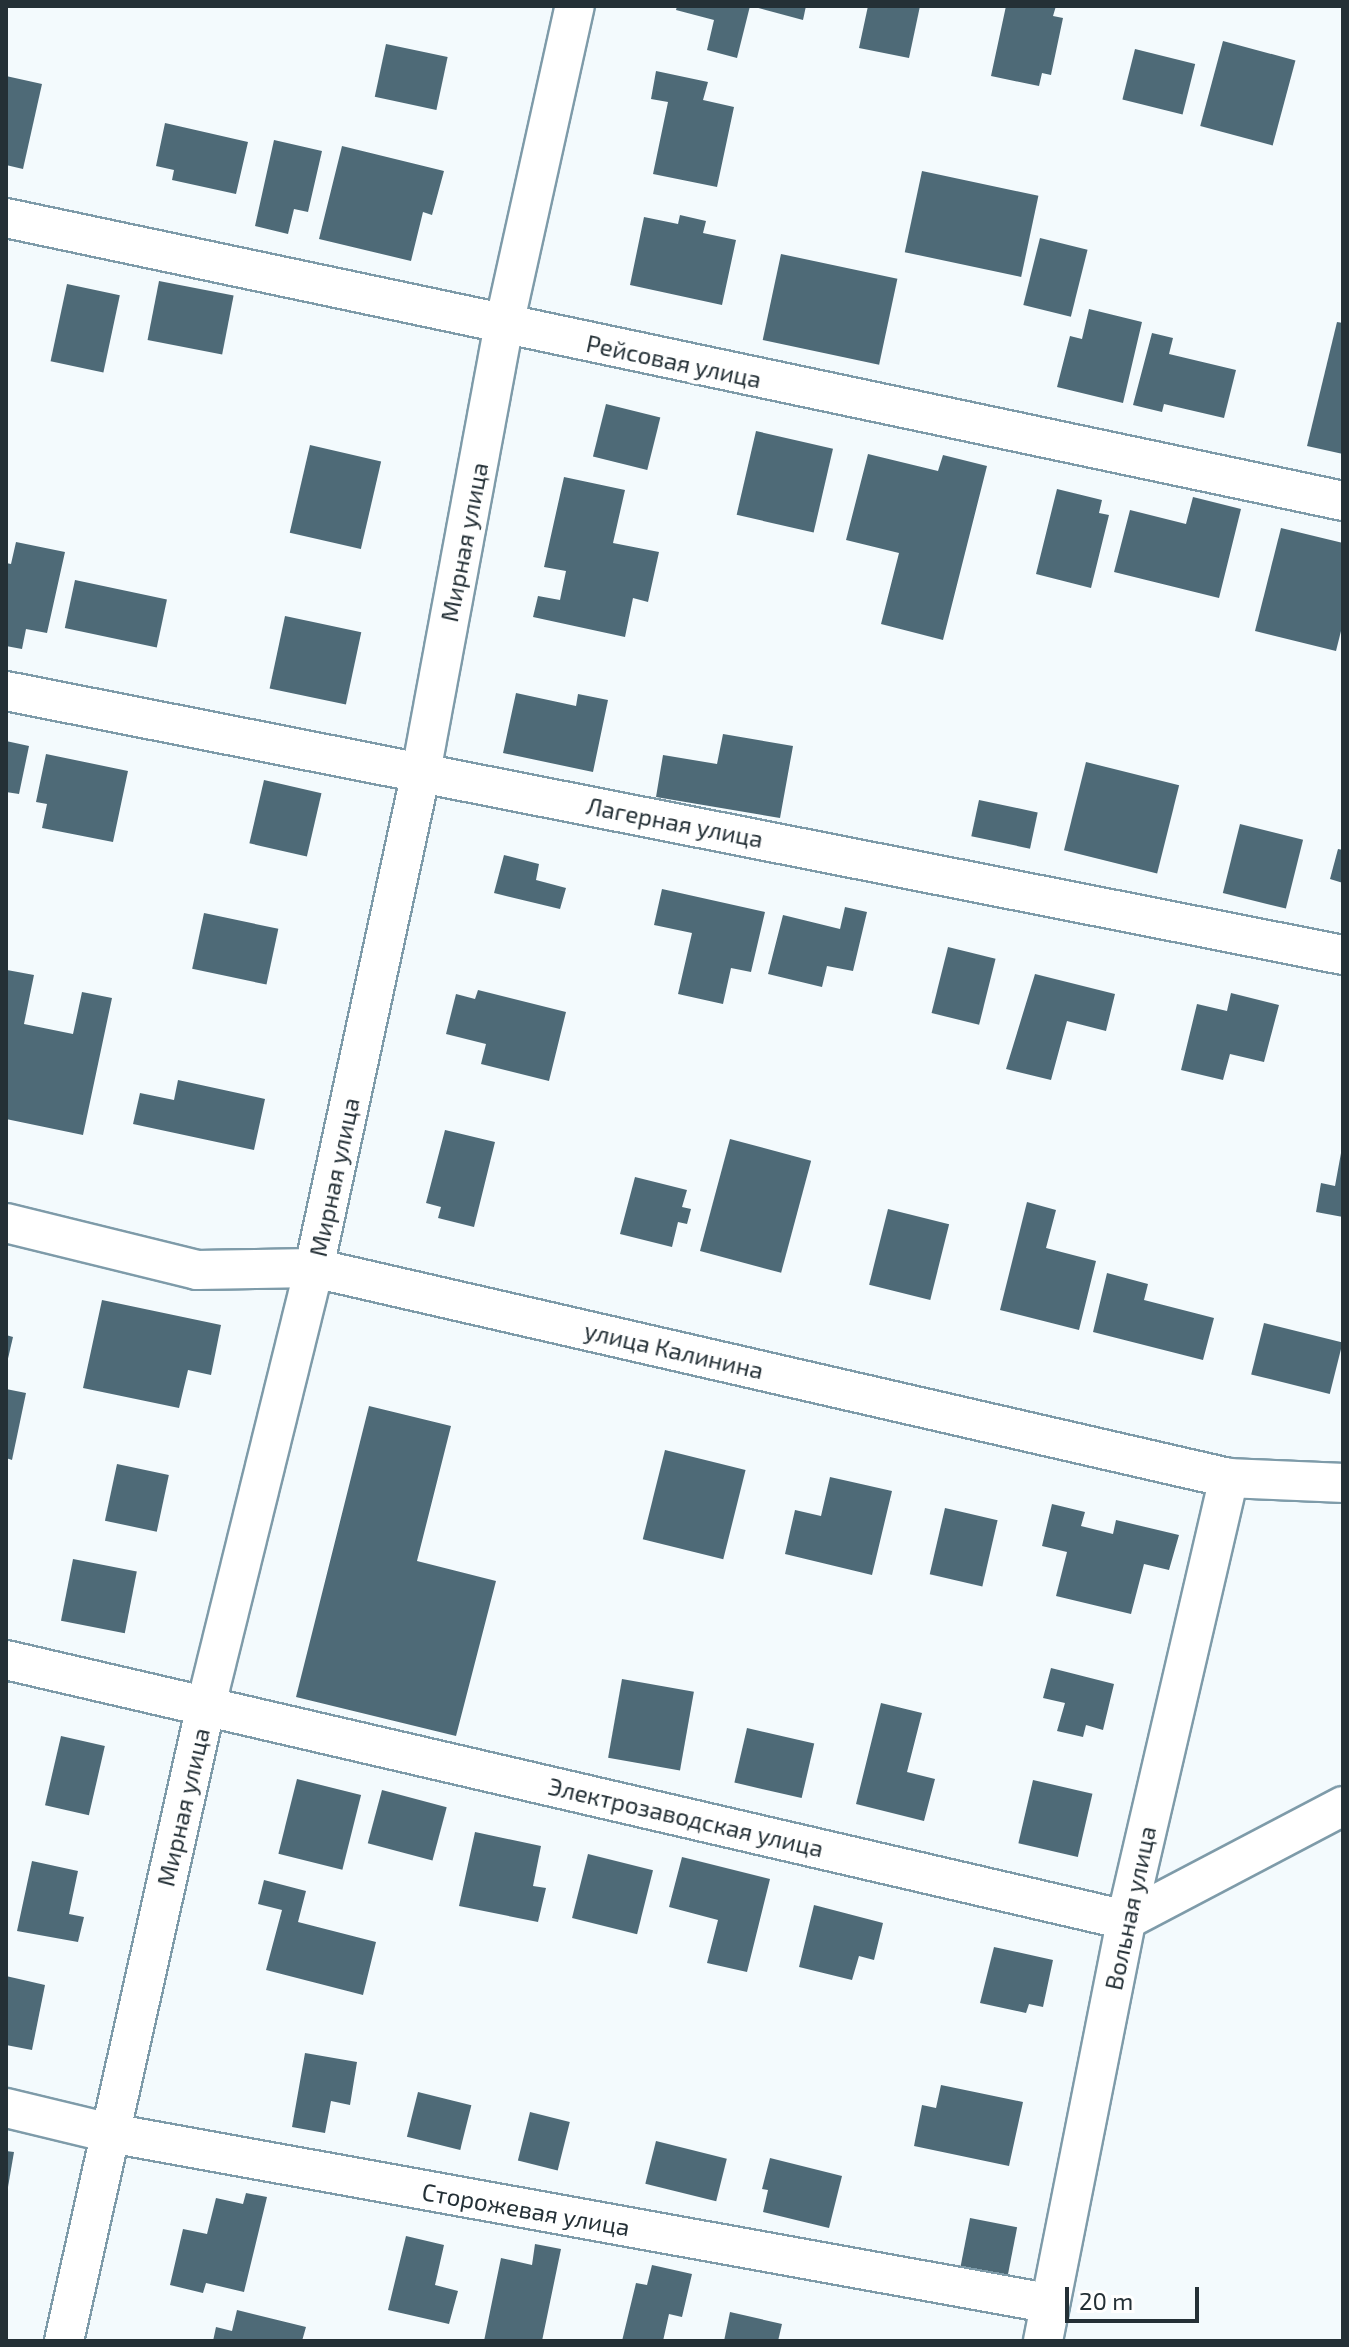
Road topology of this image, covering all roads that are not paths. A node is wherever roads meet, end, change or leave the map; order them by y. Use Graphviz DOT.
graph roads {
  1 [pos="575,6"];
  2 [pos="6,218"];
  3 [pos="504,325"];
  4 [pos="1343,501"];
  5 [pos="6,691"];
  6 [pos="421,772"];
  7 [pos="1343,955"];
  8 [pos="6,1223"];
  9 [pos="314,1268"];
  10 [pos="1229,1478"];
  11 [pos="1343,1483"];
  12 [pos="6,1660"];
  13 [pos="206,1705"];
  14 [pos="1343,1806"];
  15 [pos="1126,1920"];
  16 [pos="6,2108"];
  17 [pos="110,2133"];
  18 [pos="1047,2303"];
  19 [pos="64,2341"];
  20 [pos="1043,2341"];
  1 -- 3 [label="street, Мирная улица"];
  2 -- 3 [label="street, Рейсовая улица"];
  3 -- 4 [label="street, Рейсовая улица"];
  3 -- 6 [label="street, Мирная улица"];
  5 -- 6 [label="street, Лагерная улица"];
  6 -- 7 [label="street, Лагерная улица"];
  6 -- 9 [label="street, Мирная улица"];
  8 -- 9 [label="street, улица Калинина"];
  9 -- 10 [label="street, улица Калинина"];
  9 -- 13 [label="street, Мирная улица"];
  10 -- 11 [label="street, улица Калинина"];
  10 -- 15 [label="street, Вольная улица"];
  12 -- 13 [label="street, Электрозаводская улица"];
  13 -- 15 [label="street, Электрозаводская улица"];
  13 -- 17 [label="street, Мирная улица"];
  14 -- 15 [label="street"];
  15 -- 18 [label="street, Вольная улица"];
  16 -- 17 [label="street, Сторожевая улица"];
  17 -- 18 [label="street, Сторожевая улица"];
  17 -- 19 [label="street, Мирная улица"];
  18 -- 20 [label="street, Вольная улица"];
}
